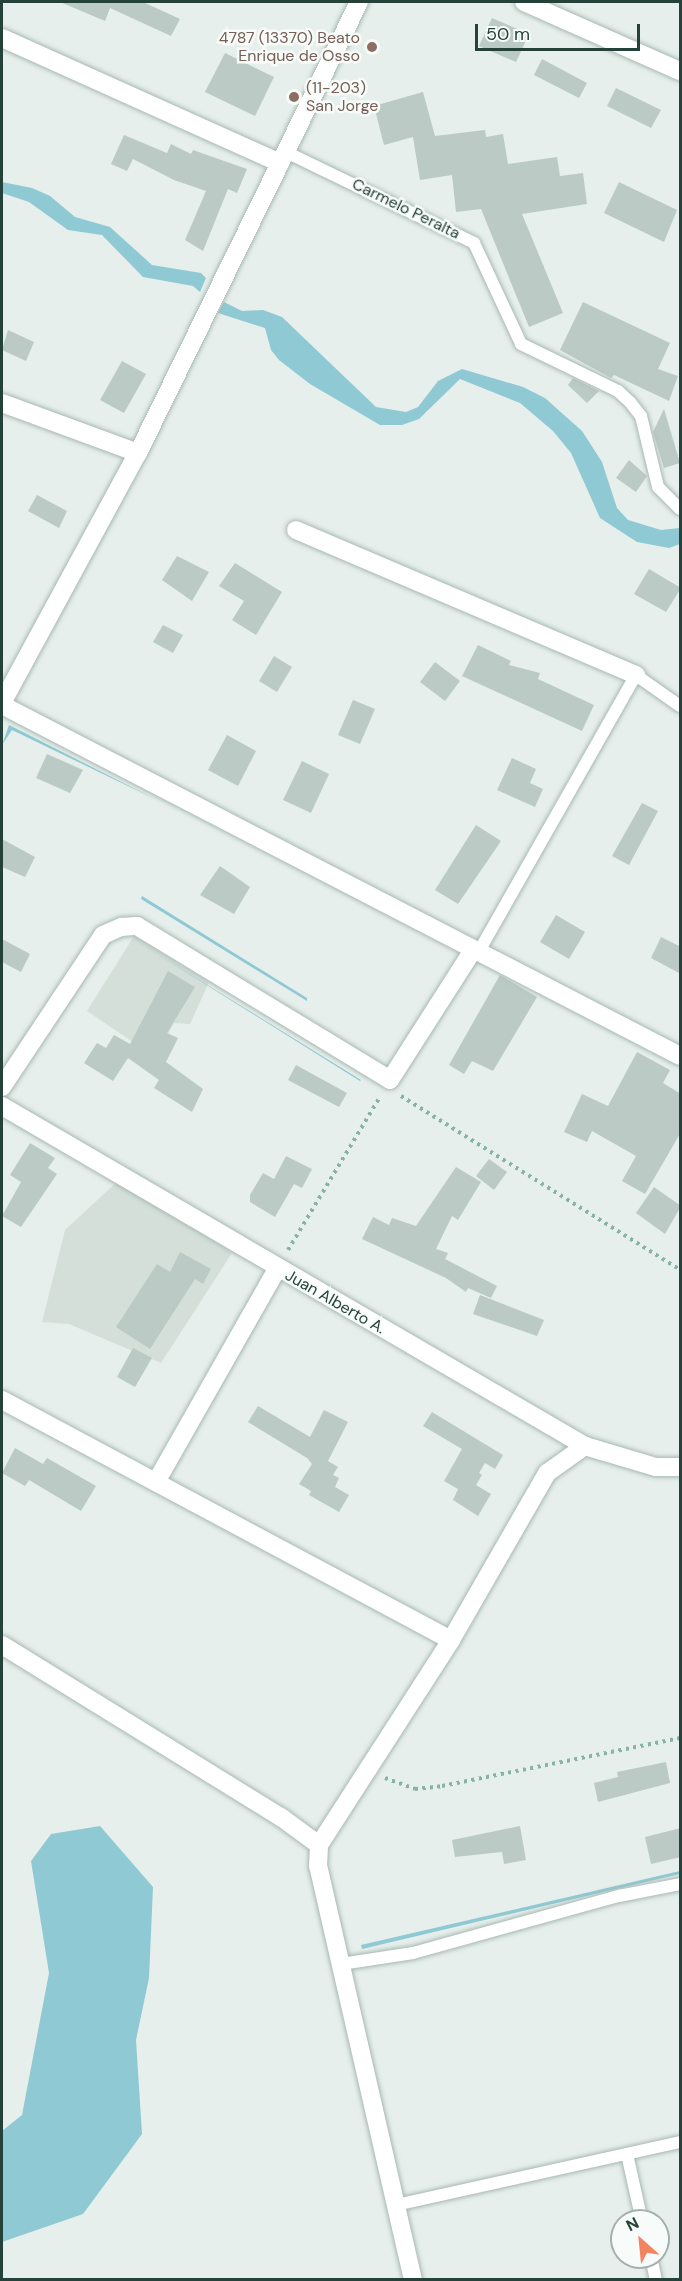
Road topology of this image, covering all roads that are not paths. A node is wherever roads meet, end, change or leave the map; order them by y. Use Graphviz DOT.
graph roads {
  1 [pos="359,2"];
  2 [pos="524,2"];
  3 [pos="2,38"];
  4 [pos="681,71"];
  5 [pos="283,157"];
  6 [pos="2,403"];
  7 [pos="138,453"];
  8 [pos="681,509"];
  9 [pos="296,530"];
  10 [pos="636,675"];
  11 [pos="2,704"];
  12 [pos="681,706"];
  13 [pos="476,952"];
  14 [pos="681,1056"];
  15 [pos="2,1087"];
  16 [pos="2,1106"];
  17 [pos="277,1269"];
  18 [pos="2,1400"];
  19 [pos="585,1446"];
  20 [pos="681,1467"];
  21 [pos="156,1482"];
  22 [pos="451,1640"];
  23 [pos="2,1645"];
  24 [pos="319,1845"];
  25 [pos="681,1884"];
  26 [pos="341,1964"];
  27 [pos="681,2142"];
  28 [pos="627,2154"];
  29 [pos="396,2205"];
  30 [pos="639,2209"];
  31 [pos="413,2280"];
  1 -- 5 [label="street"];
  2 -- 4 [label="street"];
  3 -- 5 [label="street, Carmelo Peralta"];
  5 -- 7 [label="street"];
  5 -- 8 [label="lane, Carmelo Peralta"];
  6 -- 7 [label="street"];
  7 -- 11 [label="street"];
  9 -- 10 [label="street"];
  10 -- 12 [label="lane"];
  10 -- 13 [label="lane"];
  11 -- 13 [label="street"];
  13 -- 14 [label="street"];
  13 -- 15 [label="street"];
  16 -- 17 [label="street, Juan Alberto A."];
  17 -- 19 [label="street, Juan Alberto A."];
  17 -- 21 [label="street"];
  18 -- 21 [label="street"];
  19 -- 20 [label="street, Juan Alberto A."];
  19 -- 22 [label="street"];
  21 -- 22 [label="street"];
  22 -- 24 [label="street"];
  23 -- 24 [label="street"];
  24 -- 26 [label="street"];
  25 -- 26 [label="lane"];
  26 -- 29 [label="street"];
  27 -- 28 [label="lane"];
  28 -- 29 [label="lane"];
  28 -- 30 [label="lane"];
  29 -- 31 [label="street"];
}
